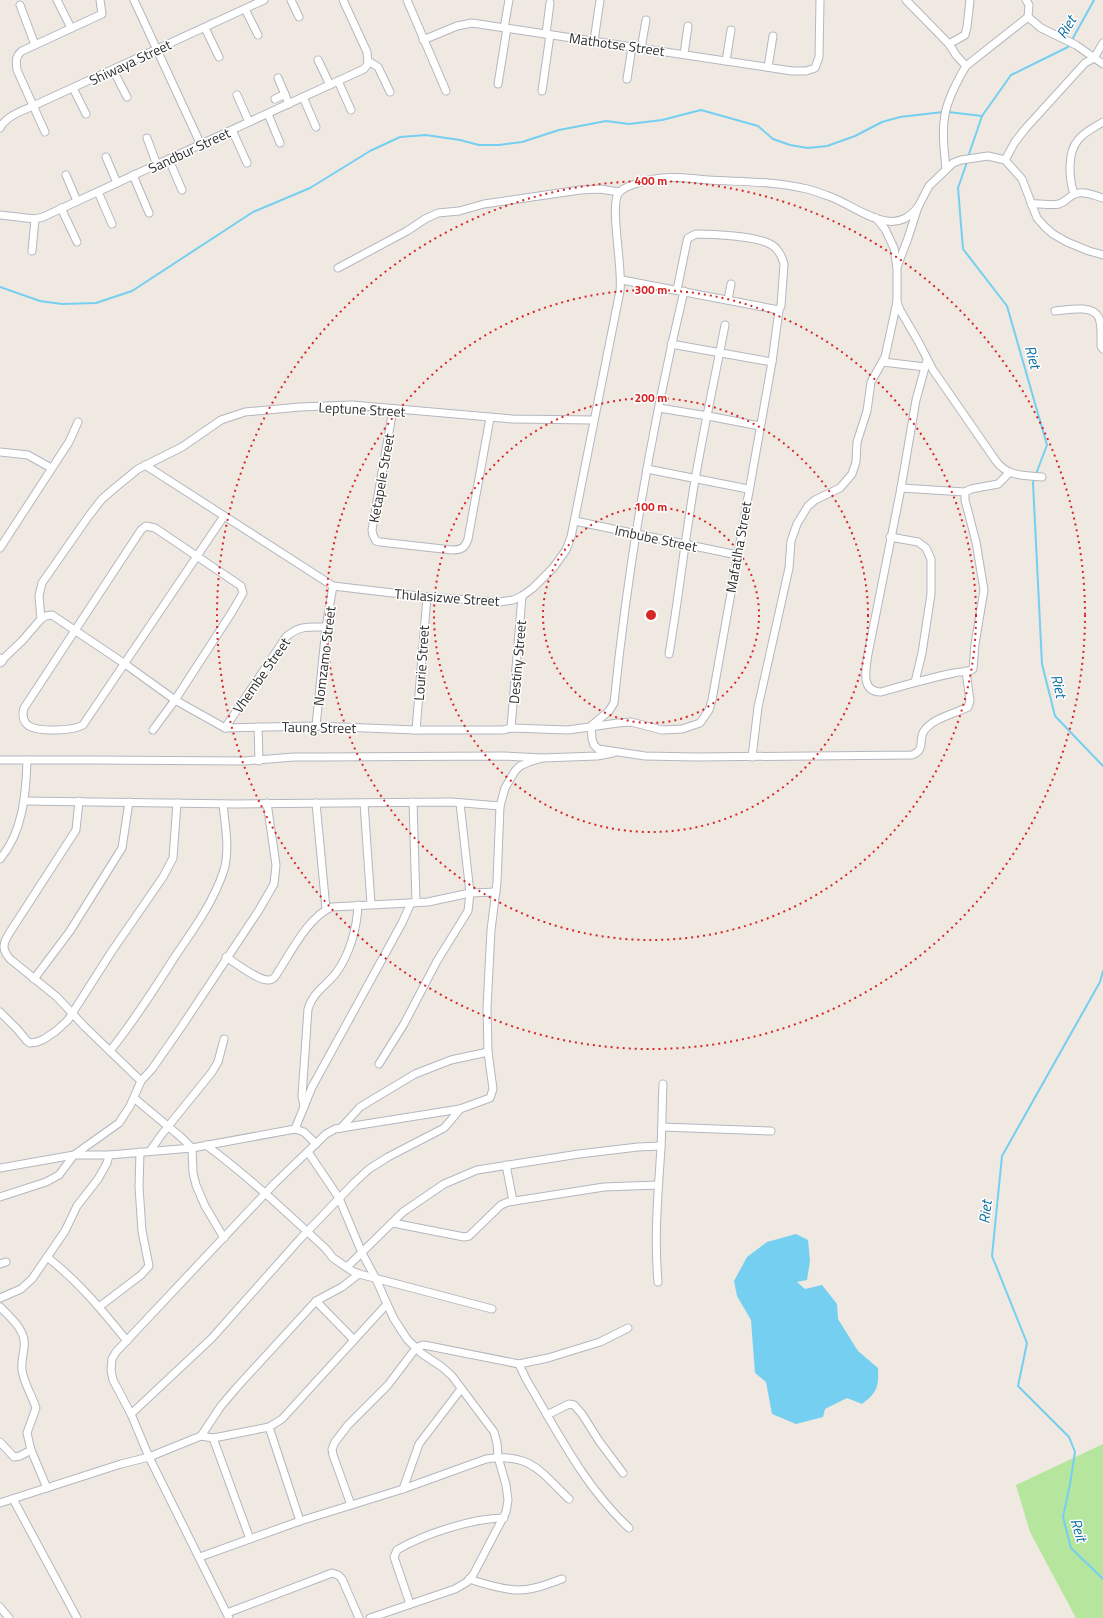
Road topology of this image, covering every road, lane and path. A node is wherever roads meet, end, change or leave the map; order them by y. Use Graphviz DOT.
graph roads {
  1 [pos="58,0"];
  2 [pos="100,0"];
  3 [pos="134,0"];
  4 [pos="264,0"];
  5 [pos="291,0"];
  6 [pos="343,0"];
  7 [pos="406,0"];
  8 [pos="508,0"];
  9 [pos="600,0"];
  10 [pos="820,0"];
  11 [pos="906,0"];
  12 [pos="970,0"];
  13 [pos="1026,0"];
  14 [pos="550,3"];
  15 [pos="20,6"];
  16 [pos="246,9"];
  17 [pos="299,17"];
  18 [pos="1028,17"];
  19 [pos="646,20"];
  20 [pos="688,26"];
  21 [pos="71,28"];
  22 [pos="205,28"];
  23 [pos="506,28"];
  24 [pos="731,30"];
  25 [pos="548,34"];
  26 [pos="258,35"];
  27 [pos="773,36"];
  28 [pos="424,40"];
  29 [pos="594,41"];
  30 [pos="1103,43"];
  31 [pos="949,44"];
  32 [pos="36,45"];
  33 [pos="632,47"];
  34 [pos="642,49"];
  35 [pos="156,50"];
  36 [pos="684,54"];
  37 [pos="219,57"];
  38 [pos="1094,58"];
  39 [pos="318,60"];
  40 [pos="368,60"];
  41 [pos="726,61"];
  42 [pos="1103,64"];
  43 [pos="966,66"];
  44 [pos="768,67"];
  45 [pos="114,70"];
  46 [pos="278,78"];
  47 [pos="628,79"];
  48 [pos="338,81"];
  49 [pos="498,84"];
  50 [pos="330,85"];
  51 [pos="73,88"];
  52 [pos="446,91"];
  53 [pos="542,91"];
  54 [pos="390,92"];
  55 [pos="285,94"];
  56 [pos="237,95"];
  57 [pos="127,97"];
  58 [pos="303,98"];
  59 [pos="275,99"];
  60 [pos="289,104"];
  61 [pos="33,106"];
  62 [pos="351,110"];
  63 [pos="86,114"];
  64 [pos="268,114"];
  65 [pos="249,122"];
  66 [pos="1103,122"];
  67 [pos="316,127"];
  68 [pos="0,128"];
  69 [pos="232,130"];
  70 [pos="45,132"];
  71 [pos="146,138"];
  72 [pos="280,143"];
  73 [pos="201,145"];
  74 [pos="106,157"];
  75 [pos="169,160"];
  76 [pos="1005,160"];
  77 [pos="247,163"];
  78 [pos="157,165"];
  79 [pos="946,169"];
  80 [pos="66,175"];
  81 [pos="133,175"];
  82 [pos="117,183"];
  83 [pos="182,190"];
  84 [pos="98,192"];
  85 [pos="619,192"];
  86 [pos="1074,194"];
  87 [pos="1103,198"];
  88 [pos="77,201"];
  89 [pos="1031,204"];
  90 [pos="918,207"];
  91 [pos="61,208"];
  92 [pos="149,213"];
  93 [pos="0,215"];
  94 [pos="876,218"];
  95 [pos="35,219"];
  96 [pos="112,224"];
  97 [pos="77,242"];
  98 [pos="32,251"];
  99 [pos="1103,254"];
  100 [pos="338,268"];
  101 [pos="897,268"];
  102 [pos="622,280"];
  103 [pos="731,284"];
  104 [pos="681,290"];
  105 [pos="728,300"];
  106 [pos="897,302"];
  107 [pos="779,310"];
  108 [pos="1055,311"];
  109 [pos="725,325"];
  110 [pos="671,344"];
  111 [pos="1103,349"];
  112 [pos="719,353"];
  113 [pos="927,360"];
  114 [pos="772,362"];
  115 [pos="882,362"];
  116 [pos="925,367"];
  117 [pos="659,408"];
  118 [pos="393,409"];
  119 [pos="708,416"];
  120 [pos="490,418"];
  121 [pos="594,420"];
  122 [pos="78,422"];
  123 [pos="760,426"];
  124 [pos="0,452"];
  125 [pos="145,465"];
  126 [pos="51,468"];
  127 [pos="647,470"];
  128 [pos="1009,473"];
  129 [pos="1042,477"];
  130 [pos="695,479"];
  131 [pos="901,488"];
  132 [pos="748,489"];
  133 [pos="965,492"];
  134 [pos="224,516"];
  135 [pos="575,521"];
  136 [pos="636,535"];
  137 [pos="890,537"];
  138 [pos="686,544"];
  139 [pos="0,548"];
  140 [pos="737,555"];
  141 [pos="198,556"];
  142 [pos="333,586"];
  143 [pos="522,596"];
  144 [pos="426,597"];
  145 [pos="41,619"];
  146 [pos="326,627"];
  147 [pos="76,630"];
  148 [pos="669,654"];
  149 [pos="1,660"];
  150 [pos="125,664"];
  151 [pos="966,671"];
  152 [pos="915,682"];
  153 [pos="175,700"];
  154 [pos="316,726"];
  155 [pos="591,726"];
  156 [pos="258,727"];
  157 [pos="225,728"];
  158 [pos="511,728"];
  159 [pos="153,730"];
  160 [pos="416,730"];
  161 [pos="615,752"];
  162 [pos="752,757"];
  163 [pos="542,758"];
  164 [pos="0,760"];
  165 [pos="27,760"];
  166 [pos="259,761"];
  167 [pos="24,801"];
  168 [pos="79,801"];
  169 [pos="129,802"];
  170 [pos="364,802"];
  171 [pos="414,802"];
  172 [pos="460,802"];
  173 [pos="178,803"];
  174 [pos="267,803"];
  175 [pos="316,803"];
  176 [pos="223,804"];
  177 [pos="500,806"];
  178 [pos="0,859"];
  179 [pos="496,892"];
  180 [pos="470,893"];
  181 [pos="413,902"];
  182 [pos="371,904"];
  183 [pos="358,905"];
  184 [pos="326,909"];
  185 [pos="226,958"];
  186 [pos="34,979"];
  187 [pos="0,1012"];
  188 [pos="72,1012"];
  189 [pos="224,1039"];
  190 [pos="110,1051"];
  191 [pos="488,1052"];
  192 [pos="379,1064"];
  193 [pos="141,1081"];
  194 [pos="663,1084"];
  195 [pos="134,1098"];
  196 [pos="304,1108"];
  197 [pos="460,1109"];
  198 [pos="168,1126"];
  199 [pos="662,1127"];
  200 [pos="341,1128"];
  201 [pos="295,1129"];
  202 [pos="771,1131"];
  203 [pos="316,1144"];
  204 [pos="206,1146"];
  205 [pos="661,1146"];
  206 [pos="192,1148"];
  207 [pos="140,1152"];
  208 [pos="150,1152"];
  209 [pos="308,1152"];
  210 [pos="74,1155"];
  211 [pos="110,1155"];
  212 [pos="506,1165"];
  213 [pos="0,1168"];
  214 [pos="658,1185"];
  215 [pos="266,1193"];
  216 [pos="0,1197"];
  217 [pos="339,1198"];
  218 [pos="513,1201"];
  219 [pos="393,1223"];
  220 [pos="307,1232"];
  221 [pos="224,1238"];
  222 [pos="362,1253"];
  223 [pos="47,1257"];
  224 [pos="347,1268"];
  225 [pos="359,1274"];
  226 [pos="376,1279"];
  227 [pos="658,1282"];
  228 [pos="0,1298"];
  229 [pos="316,1301"];
  230 [pos="387,1304"];
  231 [pos="0,1307"];
  232 [pos="99,1307"];
  233 [pos="492,1309"];
  234 [pos="628,1328"];
  235 [pos="354,1340"];
  236 [pos="126,1341"];
  237 [pos="416,1348"];
  238 [pos="519,1364"];
  239 [pos="461,1389"];
  240 [pos="131,1414"];
  241 [pos="547,1415"];
  242 [pos="269,1427"];
  243 [pos="201,1436"];
  244 [pos="213,1438"];
  245 [pos="0,1442"];
  246 [pos="31,1450"];
  247 [pos="149,1457"];
  248 [pos="498,1457"];
  249 [pos="623,1473"];
  250 [pos="47,1488"];
  251 [pos="403,1489"];
  252 [pos="13,1499"];
  253 [pos="569,1499"];
  254 [pos="2,1500"];
  255 [pos="351,1505"];
  256 [pos="504,1518"];
  257 [pos="300,1521"];
  258 [pos="629,1528"];
  259 [pos="250,1539"];
  260 [pos="200,1557"];
  261 [pos="469,1579"];
  262 [pos="562,1579"];
  263 [pos="410,1604"];
  264 [pos="0,1607"];
  265 [pos="228,1616"];
  266 [pos="10,1618"];
  267 [pos="77,1618"];
  268 [pos="359,1618"];
  269 [pos="370,1618"];
  1 -- 21 [label="street"];
  2 -- 21 [label="street"];
  3 -- 35 [label="street"];
  4 -- 16 [label="street, Shiwaya Street"];
  5 -- 17 [label="street"];
  6 -- 40 [label="street"];
  7 -- 28 [label="street"];
  8 -- 23 [label="street"];
  9 -- 29 [label="street"];
  10 -- 44 [label="street, Mathotse Street"];
  11 -- 31 [label="street"];
  12 -- 31 [label="street"];
  13 -- 18 [label="street"];
  14 -- 25 [label="street"];
  15 -- 32 [label="street"];
  16 -- 22 [label="street, Shiwaya Street"];
  16 -- 26 [label="street"];
  18 -- 38 [label="street"];
  18 -- 43 [label="street"];
  19 -- 34 [label="street"];
  20 -- 36 [label="street"];
  21 -- 32 [label="street"];
  22 -- 35 [label="street, Shiwaya Street"];
  22 -- 37 [label="street"];
  23 -- 25 [label="street, Mathotse Street"];
  23 -- 28 [label="street, Mathotse Street"];
  23 -- 49 [label="street"];
  24 -- 41 [label="street"];
  25 -- 29 [label="street, Mathotse Street"];
  25 -- 53 [label="street"];
  27 -- 44 [label="street"];
  28 -- 52 [label="street"];
  29 -- 33 [label="street, Mathotse Street"];
  30 -- 38 [label="street"];
  31 -- 43 [label="street"];
  32 -- 61 [label="street"];
  33 -- 34 [label="street, Mathotse Street"];
  33 -- 47 [label="street"];
  34 -- 36 [label="street, Mathotse Street"];
  35 -- 45 [label="street, Shiwaya Street"];
  35 -- 73 [label="street"];
  36 -- 41 [label="street, Mathotse Street"];
  38 -- 42 [label="street"];
  38 -- 76 [label="street"];
  39 -- 50 [label="street"];
  40 -- 48 [label="street, Sandbur Street"];
  40 -- 54 [label="street"];
  41 -- 44 [label="street, Mathotse Street"];
  43 -- 79 [label="street"];
  45 -- 51 [label="street, Shiwaya Street"];
  45 -- 57 [label="street"];
  46 -- 55 [label="street"];
  48 -- 50 [label="street, Sandbur Street"];
  48 -- 62 [label="street"];
  50 -- 58 [label="street, Sandbur Street"];
  51 -- 61 [label="street, Shiwaya Street"];
  51 -- 63 [label="street"];
  55 -- 59 [label="street"];
  55 -- 60 [label="street"];
  56 -- 65 [label="street"];
  58 -- 60 [label="street, Sandbur Street"];
  58 -- 67 [label="street"];
  60 -- 64 [label="street, Sandbur Street"];
  61 -- 68 [label="street, Shiwaya Street"];
  61 -- 70 [label="street"];
  64 -- 65 [label="street, Sandbur Street"];
  64 -- 72 [label="street"];
  65 -- 69 [label="street, Sandbur Street"];
  66 -- 86 [label="street"];
  69 -- 73 [label="street, Sandbur Street"];
  69 -- 77 [label="street"];
  71 -- 78 [label="street"];
  73 -- 75 [label="street, Sandbur Street"];
  74 -- 82 [label="street"];
  75 -- 78 [label="street, Sandbur Street"];
  75 -- 83 [label="street"];
  76 -- 79 [label="street"];
  76 -- 89 [label="street"];
  78 -- 81 [label="street, Sandbur Street"];
  79 -- 90 [label="street"];
  80 -- 88 [label="street"];
  81 -- 82 [label="street, Sandbur Street"];
  81 -- 92 [label="street"];
  82 -- 84 [label="street, Sandbur Street"];
  84 -- 88 [label="street, Sandbur Street"];
  84 -- 96 [label="street"];
  85 -- 94 [label="street"];
  85 -- 100 [label="street"];
  85 -- 102 [label="street, Thulasizwe Street"];
  86 -- 87 [label="street"];
  86 -- 89 [label="street"];
  88 -- 91 [label="street, Sandbur Street"];
  89 -- 99 [label="street"];
  90 -- 94 [label="street"];
  90 -- 101 [label="street"];
  91 -- 95 [label="street, Sandbur Street"];
  91 -- 97 [label="street"];
  93 -- 95 [label="street, Sandbur Street"];
  94 -- 101 [label="street"];
  95 -- 98 [label="street"];
  101 -- 106 [label="street"];
  102 -- 104 [label="street"];
  102 -- 121 [label="street, Thulasizwe Street"];
  103 -- 105 [label="street"];
  104 -- 105 [label="street"];
  104 -- 107 [label="street, Mafatlha Street"];
  104 -- 110 [label="street"];
  105 -- 107 [label="street"];
  106 -- 113 [label="street"];
  106 -- 115 [label="street"];
  107 -- 114 [label="street, Mafatlha Street"];
  108 -- 111 [label="street"];
  109 -- 112 [label="street"];
  110 -- 112 [label="street"];
  110 -- 117 [label="street"];
  112 -- 114 [label="street"];
  112 -- 119 [label="street"];
  113 -- 116 [label="street"];
  113 -- 128 [label="street"];
  114 -- 123 [label="street, Mafatlha Street"];
  115 -- 116 [label="street"];
  115 -- 162 [label="street"];
  116 -- 131 [label="street"];
  117 -- 119 [label="street"];
  117 -- 127 [label="street"];
  118 -- 120 [label="street, Leptune Street"];
  118 -- 120 [label="street, Ketapele Street"];
  118 -- 125 [label="street, Leptune Street"];
  119 -- 123 [label="street"];
  119 -- 130 [label="street"];
  120 -- 121 [label="street, Leptune Street"];
  121 -- 135 [label="street, Thulasizwe Street"];
  122 -- 126 [label="street"];
  123 -- 132 [label="street, Mafatlha Street"];
  124 -- 126 [label="street"];
  125 -- 134 [label="street, Thulasizwe Street"];
  125 -- 145 [label="street, Leptune Street"];
  126 -- 139 [label="street"];
  127 -- 130 [label="street"];
  127 -- 136 [label="street"];
  128 -- 129 [label="street"];
  128 -- 133 [label="street"];
  130 -- 132 [label="street"];
  130 -- 138 [label="street"];
  131 -- 133 [label="street"];
  131 -- 137 [label="street"];
  132 -- 140 [label="street, Mafatlha Street"];
  133 -- 151 [label="street"];
  134 -- 141 [label="street"];
  134 -- 142 [label="street, Thulasizwe Street"];
  135 -- 136 [label="street, Imbube Street"];
  135 -- 143 [label="street, Thulasizwe Street"];
  136 -- 138 [label="street, Imbube Street"];
  136 -- 155 [label="street"];
  137 -- 152 [label="street"];
  137 -- 152 [label="street"];
  138 -- 140 [label="street, Imbube Street"];
  138 -- 148 [label="street"];
  140 -- 155 [label="street, Mafatlha Street"];
  141 -- 147 [label="street"];
  141 -- 150 [label="street"];
  141 -- 153 [label="street"];
  142 -- 144 [label="street, Thulasizwe Street"];
  142 -- 146 [label="street, Nomzamo Street"];
  143 -- 144 [label="street, Thulasizwe Street"];
  143 -- 158 [label="street, Destiny Street"];
  144 -- 160 [label="street, Lourie Street"];
  145 -- 147 [label="street"];
  145 -- 149 [label="street"];
  146 -- 154 [label="street, Nomzamo Street"];
  146 -- 157 [label="street, Vhembe Street"];
  147 -- 150 [label="street"];
  147 -- 150 [label="street"];
  150 -- 153 [label="street"];
  151 -- 152 [label="street"];
  151 -- 162 [label="street"];
  153 -- 157 [label="street"];
  153 -- 159 [label="street"];
  154 -- 156 [label="street, Taung Street"];
  154 -- 160 [label="street, Taung Street"];
  155 -- 158 [label="street, Taung Street"];
  155 -- 161 [label="street"];
  156 -- 157 [label="street, Taung Street"];
  156 -- 166 [label="street"];
  158 -- 160 [label="street, Taung Street"];
  161 -- 162 [label="street"];
  161 -- 163 [label="street"];
  163 -- 166 [label="street"];
  163 -- 177 [label="street"];
  164 -- 165 [label="street"];
  165 -- 166 [label="street"];
  165 -- 167 [label="street"];
  167 -- 168 [label="street"];
  167 -- 178 [label="street"];
  168 -- 169 [label="street"];
  168 -- 186 [label="street"];
  169 -- 173 [label="street"];
  169 -- 186 [label="street"];
  170 -- 171 [label="street"];
  170 -- 175 [label="street"];
  170 -- 182 [label="street"];
  171 -- 172 [label="street"];
  171 -- 181 [label="street"];
  172 -- 177 [label="street"];
  172 -- 180 [label="street"];
  173 -- 176 [label="street"];
  173 -- 188 [label="street"];
  174 -- 175 [label="street"];
  174 -- 176 [label="street"];
  174 -- 185 [label="street"];
  175 -- 184 [label="street"];
  176 -- 190 [label="street"];
  177 -- 179 [label="street"];
  179 -- 180 [label="street"];
  179 -- 191 [label="street"];
  180 -- 181 [label="street"];
  180 -- 192 [label="street"];
  181 -- 182 [label="street"];
  181 -- 196 [label="street"];
  182 -- 183 [label="street"];
  183 -- 184 [label="street"];
  183 -- 196 [label="street"];
  184 -- 185 [label="street"];
  185 -- 193 [label="street"];
  186 -- 188 [label="street"];
  187 -- 188 [label="street"];
  188 -- 190 [label="street"];
  189 -- 198 [label="street"];
  190 -- 193 [label="street"];
  191 -- 197 [label="street"];
  191 -- 200 [label="street"];
  193 -- 195 [label="street"];
  194 -- 199 [label="street"];
  195 -- 198 [label="street"];
  195 -- 210 [label="street"];
  196 -- 201 [label="street"];
  197 -- 200 [label="street"];
  197 -- 217 [label="street"];
  198 -- 206 [label="street"];
  198 -- 208 [label="street"];
  199 -- 202 [label="street"];
  199 -- 205 [label="street"];
  200 -- 203 [label="street"];
  201 -- 203 [label="street"];
  201 -- 204 [label="street"];
  203 -- 209 [label="street"];
  204 -- 206 [label="street"];
  204 -- 215 [label="street"];
  205 -- 212 [label="street"];
  205 -- 214 [label="street"];
  206 -- 208 [label="street"];
  206 -- 221 [label="street"];
  207 -- 208 [label="street"];
  207 -- 211 [label="street"];
  207 -- 232 [label="street"];
  209 -- 215 [label="street"];
  209 -- 217 [label="street"];
  210 -- 211 [label="street"];
  210 -- 213 [label="street"];
  210 -- 216 [label="street"];
  211 -- 223 [label="street"];
  212 -- 218 [label="street"];
  212 -- 219 [label="street"];
  214 -- 218 [label="street"];
  214 -- 227 [label="street"];
  215 -- 220 [label="street"];
  215 -- 221 [label="street"];
  217 -- 220 [label="street"];
  217 -- 222 [label="street"];
  218 -- 219 [label="street"];
  219 -- 222 [label="street"];
  220 -- 224 [label="street"];
  220 -- 240 [label="street"];
  221 -- 236 [label="street"];
  222 -- 224 [label="street"];
  222 -- 226 [label="street"];
  223 -- 228 [label="street"];
  223 -- 232 [label="street"];
  224 -- 225 [label="street"];
  225 -- 226 [label="street"];
  225 -- 229 [label="street"];
  226 -- 230 [label="street"];
  226 -- 233 [label="street"];
  229 -- 235 [label="street"];
  229 -- 243 [label="street"];
  230 -- 235 [label="street"];
  230 -- 237 [label="street"];
  231 -- 246 [label="street"];
  232 -- 236 [label="street"];
  234 -- 238 [label="street"];
  235 -- 242 [label="street"];
  236 -- 240 [label="street"];
  237 -- 238 [label="street"];
  237 -- 239 [label="street"];
  237 -- 255 [label="street"];
  238 -- 241 [label="street"];
  239 -- 248 [label="street"];
  239 -- 251 [label="street"];
  240 -- 247 [label="street"];
  241 -- 249 [label="street"];
  241 -- 258 [label="street"];
  242 -- 244 [label="street"];
  242 -- 257 [label="street"];
  243 -- 244 [label="street"];
  243 -- 247 [label="street"];
  244 -- 259 [label="street"];
  245 -- 246 [label="street"];
  246 -- 250 [label="street"];
  247 -- 250 [label="street"];
  247 -- 260 [label="street"];
  248 -- 251 [label="street"];
  248 -- 253 [label="street"];
  248 -- 256 [label="street"];
  250 -- 252 [label="street"];
  251 -- 255 [label="street"];
  252 -- 254 [label="street"];
  252 -- 267 [label="street"];
  255 -- 257 [label="street"];
  256 -- 261 [label="street"];
  256 -- 263 [label="street"];
  257 -- 259 [label="street"];
  259 -- 260 [label="street"];
  260 -- 265 [label="street"];
  261 -- 262 [label="street"];
  261 -- 263 [label="street"];
  263 -- 269 [label="street"];
  264 -- 266 [label="street"];
  265 -- 268 [label="street"];
}
